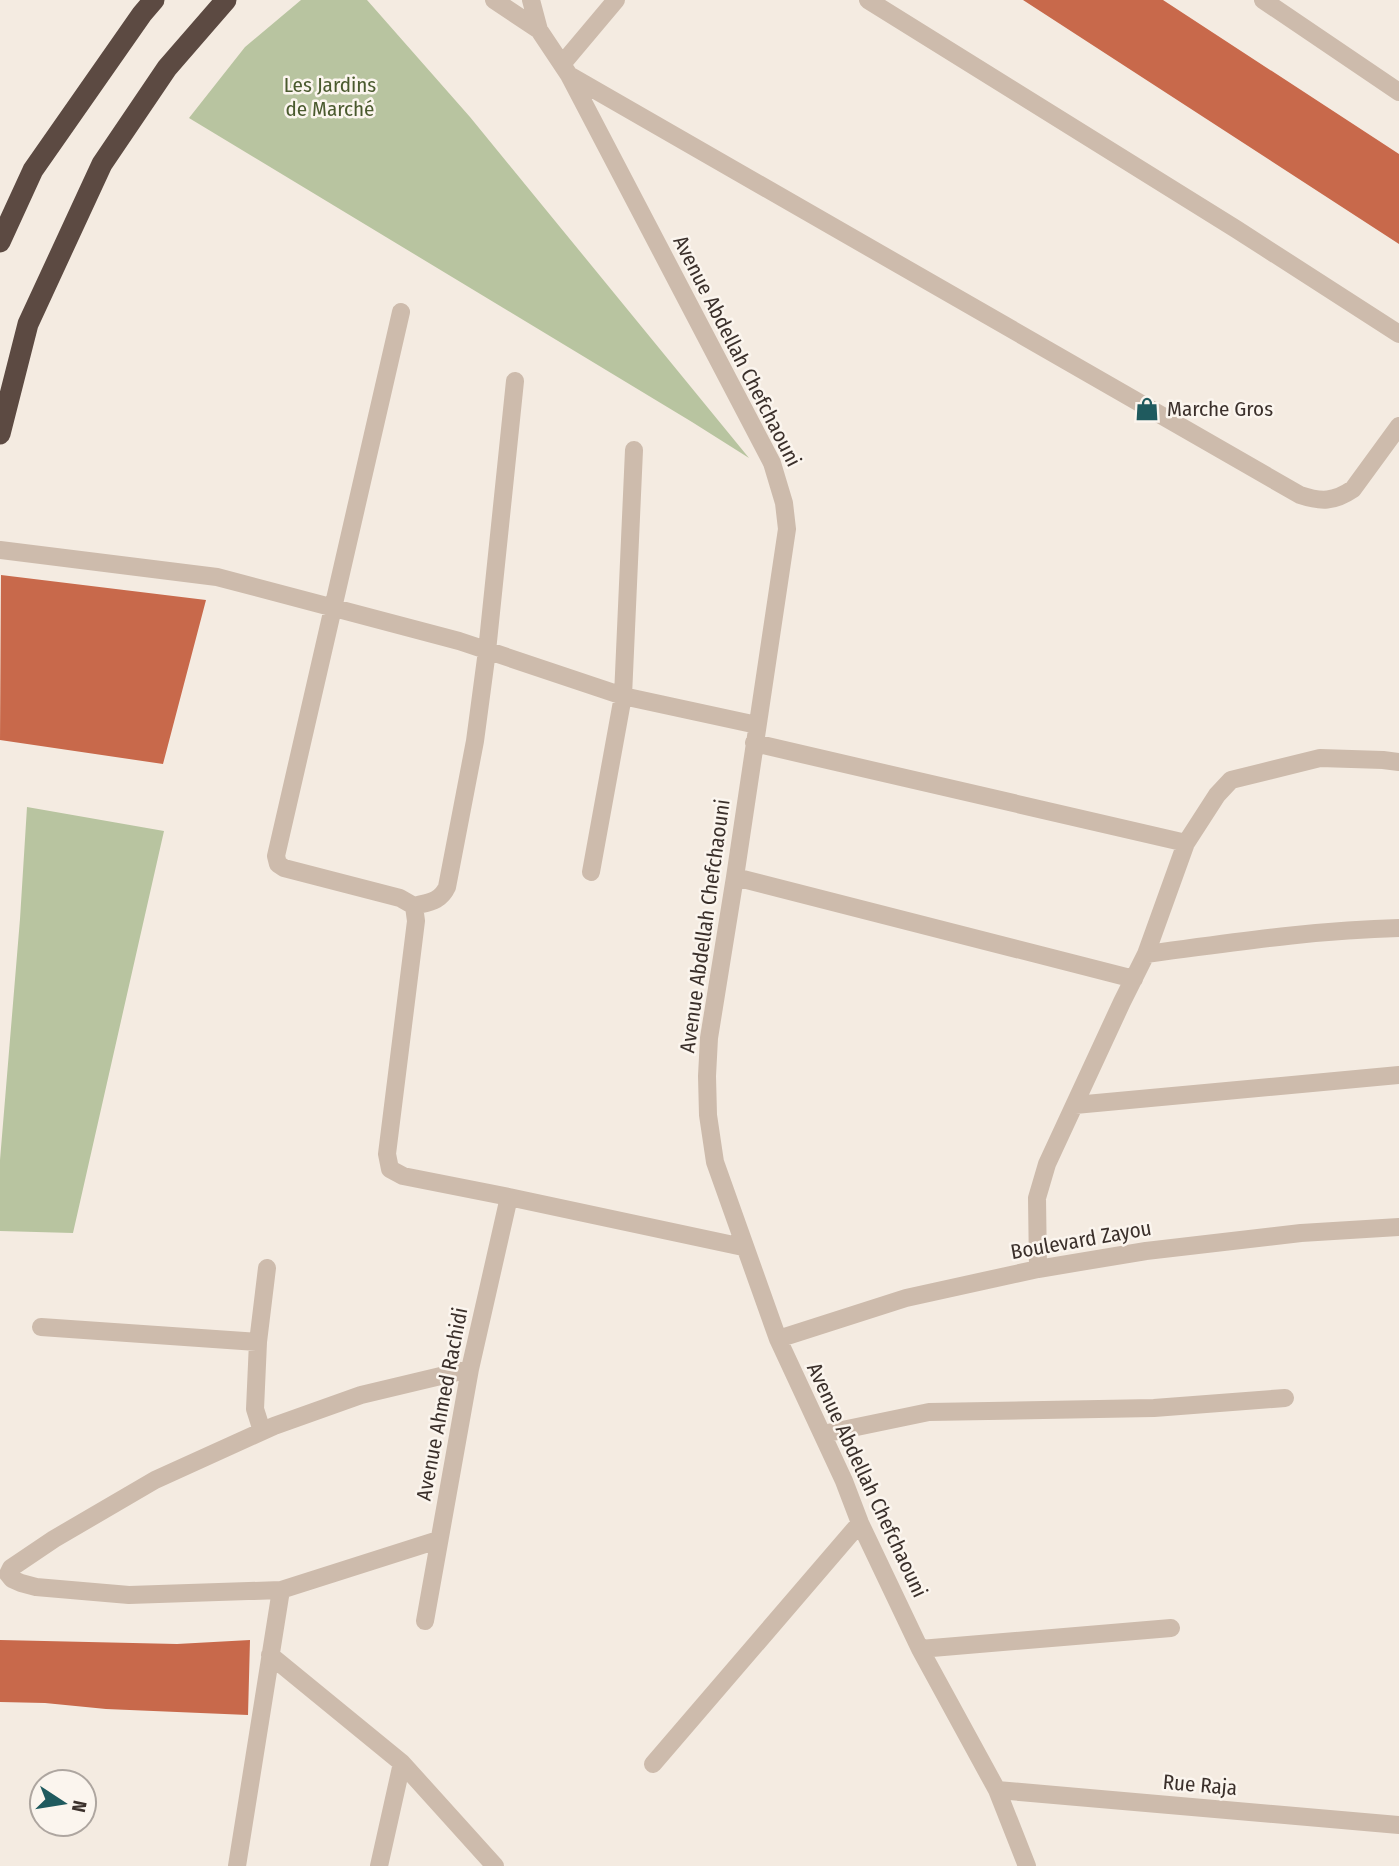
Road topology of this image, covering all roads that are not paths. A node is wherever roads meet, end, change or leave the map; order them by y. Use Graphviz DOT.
graph roads {
  1 [pos="226,0"];
  2 [pos="494,0"];
  3 [pos="531,0"];
  4 [pos="616,0"];
  5 [pos="868,0"];
  6 [pos="1263,0"];
  7 [pos="145,5"];
  8 [pos="539,30"];
  9 [pos="566,69"];
  10 [pos="1399,92"];
  11 [pos="0,242"];
  12 [pos="401,312"];
  13 [pos="1399,334"];
  14 [pos="515,381"];
  15 [pos="1399,426"];
  16 [pos="0,434"];
  17 [pos="634,450"];
  18 [pos="0,550"];
  19 [pos="333,606"];
  20 [pos="487,651"];
  21 [pos="623,696"];
  22 [pos="755,734"];
  23 [pos="1399,762"];
  24 [pos="1186,843"];
  25 [pos="591,872"];
  26 [pos="735,877"];
  27 [pos="414,906"];
  28 [pos="1399,928"];
  29 [pos="1146,954"];
  30 [pos="1133,979"];
  31 [pos="1399,1075"];
  32 [pos="1075,1105"];
  33 [pos="509,1196"];
  34 [pos="1399,1227"];
  35 [pos="743,1247"];
  36 [pos="267,1268"];
  37 [pos="1038,1269"];
  38 [pos="41,1327"];
  39 [pos="778,1339"];
  40 [pos="258,1342"];
  41 [pos="470,1369"];
  42 [pos="1285,1398"];
  43 [pos="262,1431"];
  44 [pos="822,1434"];
  45 [pos="860,1523"];
  46 [pos="438,1540"];
  47 [pos="281,1590"];
  48 [pos="425,1621"];
  49 [pos="1171,1628"];
  50 [pos="920,1648"];
  51 [pos="270,1655"];
  52 [pos="402,1763"];
  53 [pos="653,1764"];
  54 [pos="997,1790"];
  55 [pos="1399,1825"];
  56 [pos="237,1866"];
  57 [pos="379,1866"];
  58 [pos="495,1866"];
  59 [pos="1027,1866"];
  1 -- 16 [label="highway"];
  2 -- 8 [label="street, Avenue Abdellah Chefchaouni"];
  3 -- 8 [label="street, Avenue Abdellah Chefchaouni"];
  4 -- 9 [label="street"];
  5 -- 13 [label="street"];
  6 -- 10 [label="street"];
  7 -- 11 [label="highway"];
  8 -- 9 [label="street, Avenue Abdellah Chefchaouni"];
  9 -- 15 [label="street"];
  9 -- 22 [label="street, Avenue Abdellah Chefchaouni"];
  12 -- 19 [label="street"];
  14 -- 20 [label="street"];
  17 -- 21 [label="street"];
  18 -- 19 [label="street"];
  19 -- 20 [label="street"];
  19 -- 27 [label="street"];
  20 -- 21 [label="street"];
  20 -- 27 [label="street"];
  21 -- 22 [label="street"];
  21 -- 25 [label="street"];
  22 -- 24 [label="street"];
  22 -- 26 [label="street, Avenue Abdellah Chefchaouni"];
  23 -- 24 [label="street"];
  24 -- 29 [label="street"];
  26 -- 30 [label="street"];
  26 -- 35 [label="street, Avenue Abdellah Chefchaouni"];
  27 -- 33 [label="street"];
  28 -- 29 [label="street"];
  29 -- 30 [label="street"];
  30 -- 32 [label="street"];
  31 -- 32 [label="street"];
  32 -- 37 [label="street"];
  33 -- 35 [label="street"];
  33 -- 41 [label="street, Avenue Ahmed Rachidi"];
  34 -- 37 [label="street, Boulevard Zayou"];
  35 -- 39 [label="street, Avenue Abdellah Chefchaouni"];
  36 -- 40 [label="street"];
  37 -- 39 [label="street, Boulevard Zayou"];
  38 -- 40 [label="street"];
  39 -- 44 [label="street, Avenue Abdellah Chefchaouni"];
  40 -- 43 [label="street"];
  41 -- 43 [label="street"];
  41 -- 46 [label="street, Avenue Ahmed Rachidi"];
  42 -- 44 [label="street"];
  43 -- 47 [label="street"];
  44 -- 45 [label="street, Avenue Abdellah Chefchaouni"];
  45 -- 50 [label="street, Avenue Abdellah Chefchaouni"];
  45 -- 53 [label="street"];
  46 -- 47 [label="street"];
  46 -- 48 [label="street, Avenue Ahmed Rachidi"];
  47 -- 51 [label="street"];
  49 -- 50 [label="street"];
  50 -- 54 [label="street, Avenue Abdellah Chefchaouni"];
  51 -- 52 [label="street"];
  51 -- 56 [label="street"];
  52 -- 57 [label="street"];
  52 -- 58 [label="street"];
  54 -- 55 [label="street, Rue Raja"];
  54 -- 59 [label="street, Avenue Abdellah Chefchaouni"];
}
